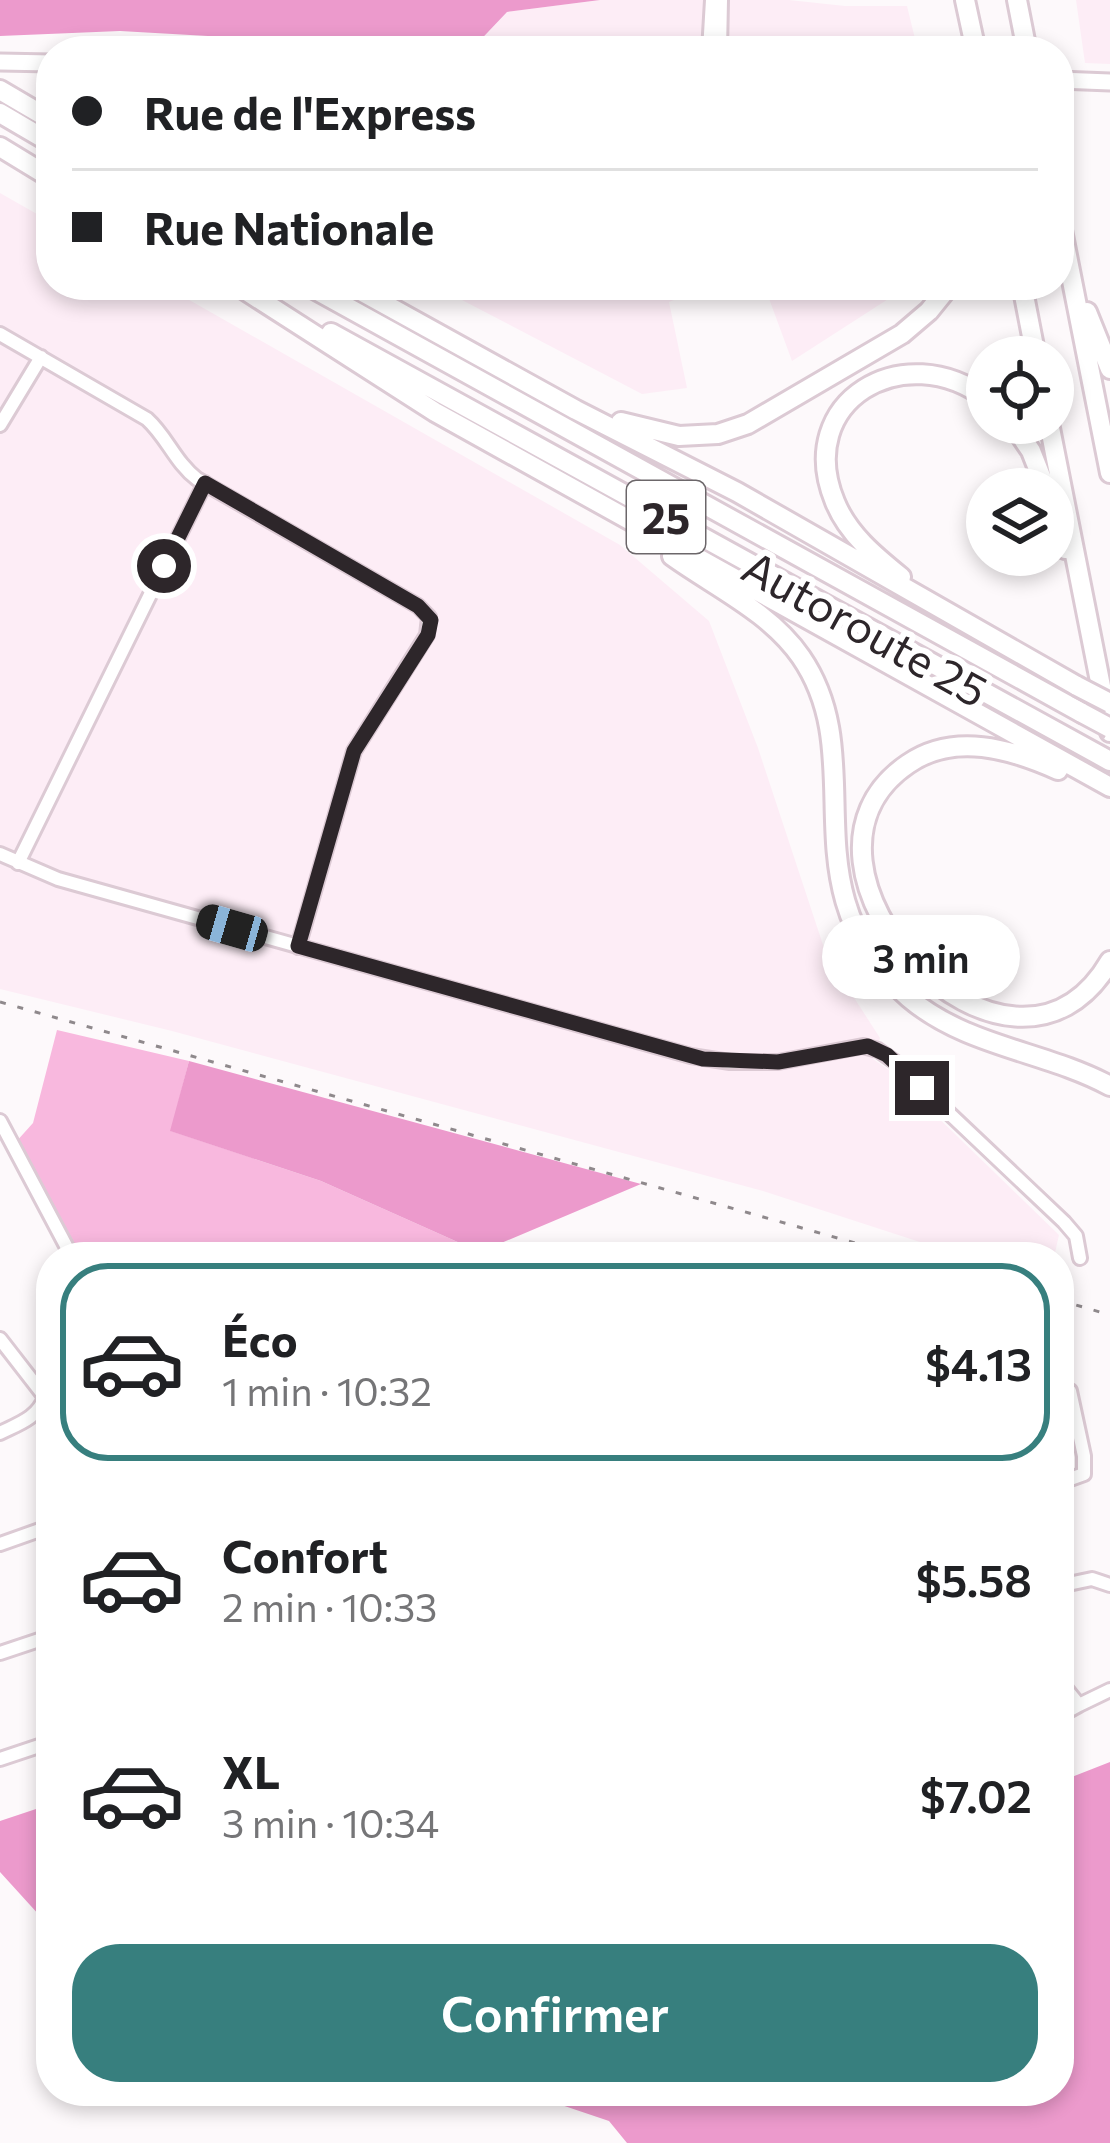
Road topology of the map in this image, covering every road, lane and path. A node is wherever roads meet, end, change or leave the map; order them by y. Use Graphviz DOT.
graph roads {
  1 [pos="712,0"];
  2 [pos="722,0"];
  3 [pos="1017,0"];
  4 [pos="966,4"];
  5 [pos="710,36"];
  6 [pos="721,36"];
  7 [pos="970,36"];
  8 [pos="1024,36"];
  9 [pos="5,62"];
  10 [pos="36,63"];
  11 [pos="1074,81"];
  12 [pos="1110,82"];
  13 [pos="0,89"];
  14 [pos="36,111"];
  15 [pos="0,113"];
  16 [pos="36,134"];
  17 [pos="0,147"];
  18 [pos="36,169"];
  19 [pos="1074,278"];
  20 [pos="1074,290"];
  21 [pos="263,300"];
  22 [pos="267,300"];
  23 [pos="334,300"];
  24 [pos="378,300"];
  25 [pos="386,300"];
  26 [pos="938,300"];
  27 [pos="1025,300"];
  28 [pos="398,311"];
  29 [pos="0,334"];
  30 [pos="1032,336"];
  31 [pos="41,357"];
  32 [pos="1110,369"];
  33 [pos="966,387"];
  34 [pos="518,401"];
  35 [pos="576,410"];
  36 [pos="0,425"];
  37 [pos="1053,444"];
  38 [pos="1110,473"];
  39 [pos="205,483"];
  40 [pos="610,511"];
  41 [pos="850,558"];
  42 [pos="1074,572"];
  43 [pos="1085,603"];
  44 [pos="943,611"];
  45 [pos="1110,704"];
  46 [pos="1110,730"];
  47 [pos="1110,761"];
  48 [pos="1102,785"];
  49 [pos="0,854"];
  50 [pos="18,863"];
  51 [pos="298,946"];
  52 [pos="1110,961"];
  53 [pos="1110,1086"];
  54 [pos="0,1121"];
  55 [pos="63,1242"];
  56 [pos="1080,1258"];
  57 [pos="0,1339"];
  58 [pos="36,1385"];
  59 [pos="1074,1409"];
  60 [pos="36,1413"];
  61 [pos="0,1433"];
  62 [pos="1074,1478"];
  63 [pos="36,1531"];
  64 [pos="0,1544"];
  65 [pos="1074,1583"];
  66 [pos="1110,1586"];
  67 [pos="36,1641"];
  68 [pos="0,1653"];
  69 [pos="1110,1690"];
  70 [pos="1074,1700"];
  71 [pos="1078,1705"];
  72 [pos="1074,1707"];
  73 [pos="36,1747"];
  74 [pos="0,1759"];
  1 -- 5 [label="street"];
  2 -- 6 [label="street"];
  3 -- 8 [label="highway"];
  4 -- 7 [label="highway"];
  9 -- 10 [label="main road"];
  11 -- 12 [label="main road"];
  13 -- 14 [label="highway"];
  15 -- 16 [label="highway"];
  17 -- 18 [label="highway"];
  19 -- 32 [label="highway"];
  20 -- 38 [label="highway"];
  21 -- 40 [label="highway"];
  22 -- 47 [label="highway, Autoroute 25 / 25"];
  23 -- 34 [label="highway, Autoroute 25 / 25"];
  24 -- 28 [label="highway"];
  25 -- 28 [label="highway"];
  26 -- 35 [label="highway"];
  27 -- 30 [label="highway"];
  28 -- 35 [label="highway"];
  29 -- 31 [label="street"];
  31 -- 36 [label="street"];
  31 -- 39 [label="street"];
  33 -- 44 [label="highway"];
  34 -- 41 [label="highway"];
  34 -- 46 [label="highway, Autoroute 25 / 25, bridge"];
  35 -- 41 [label="highway"];
  37 -- 43 [label="highway"];
  39 -- 50 [label="street"];
  39 -- 51 [label="street"];
  40 -- 48 [label="highway"];
  40 -- 53 [label="highway"];
  41 -- 44 [label="highway"];
  42 -- 43 [label="highway"];
  43 -- 46 [label="highway"];
  44 -- 45 [label="highway, bridge"];
  48 -- 52 [label="highway"];
  49 -- 50 [label="street"];
  50 -- 51 [label="street"];
  51 -- 56 [label="street"];
  54 -- 55 [label="street"];
  57 -- 58 [label="street"];
  59 -- 62 [label="street"];
  60 -- 61 [label="street"];
  63 -- 64 [label="street"];
  65 -- 66 [label="street"];
  67 -- 68 [label="street"];
  69 -- 71 [label="street"];
  70 -- 71 [label="street"];
  71 -- 72 [label="street"];
  73 -- 74 [label="street"];
}
